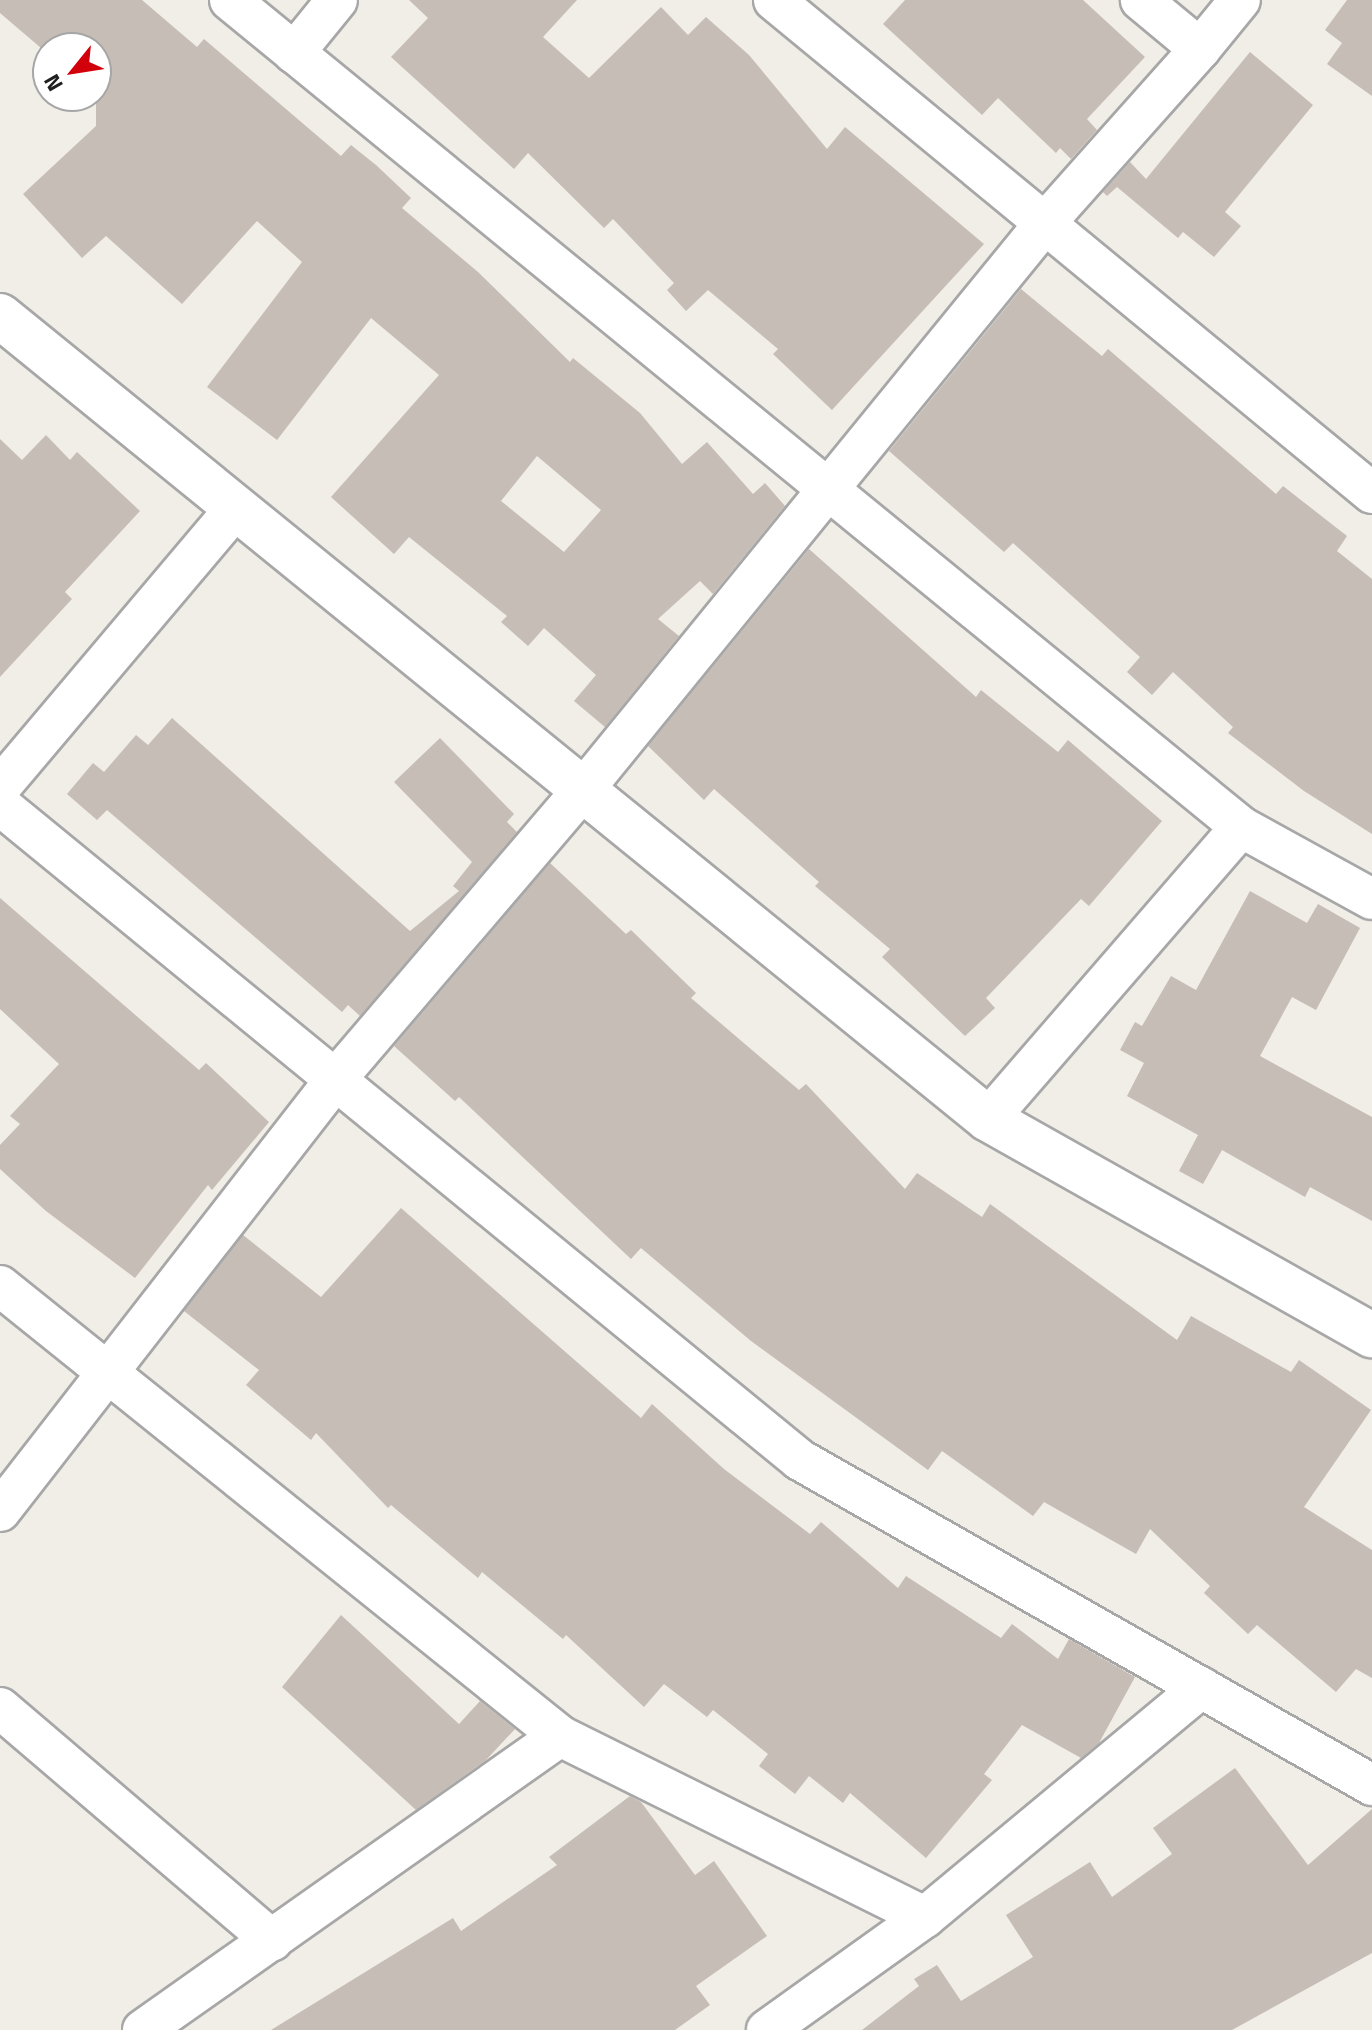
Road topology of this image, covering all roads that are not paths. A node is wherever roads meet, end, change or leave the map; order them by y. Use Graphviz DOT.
graph roads {
  1 [pos="230,0"];
  2 [pos="337,0"];
  3 [pos="1141,0"];
  4 [pos="1240,0"];
  5 [pos="798,7"];
  6 [pos="1200,49"];
  7 [pos="294,53"];
  8 [pos="1045,223"];
  9 [pos="0,316"];
  10 [pos="826,487"];
  11 [pos="1372,493"];
  12 [pos="236,508"];
  13 [pos="0,787"];
  14 [pos="583,790"];
  15 [pos="0,805"];
  16 [pos="1241,827"];
  17 [pos="1372,899"];
  18 [pos="335,1080"];
  19 [pos="988,1119"];
  20 [pos="0,1286"];
  21 [pos="1372,1335"];
  22 [pos="109,1373"];
  23 [pos="0,1511"];
  24 [pos="1201,1688"];
  25 [pos="6,1723"];
  26 [pos="560,1736"];
  27 [pos="1372,1785"];
  28 [pos="925,1917"];
  29 [pos="272,1940"];
  30 [pos="143,2030"];
  31 [pos="767,2030"];
  1 -- 7 [label="street"];
  2 -- 7 [label="street"];
  3 -- 6 [label="street"];
  4 -- 6 [label="street"];
  5 -- 8 [label="street"];
  6 -- 8 [label="street"];
  7 -- 10 [label="street"];
  8 -- 10 [label="street"];
  8 -- 11 [label="street"];
  9 -- 12 [label="street"];
  10 -- 14 [label="street"];
  10 -- 16 [label="street"];
  12 -- 13 [label="street"];
  12 -- 14 [label="street"];
  14 -- 18 [label="street"];
  14 -- 19 [label="street"];
  15 -- 18 [label="street"];
  16 -- 17 [label="street"];
  16 -- 19 [label="street"];
  18 -- 22 [label="street"];
  18 -- 24 [label="street"];
  19 -- 21 [label="street"];
  20 -- 22 [label="street"];
  22 -- 23 [label="street"];
  22 -- 26 [label="street"];
  24 -- 27 [label="street"];
  24 -- 28 [label="street"];
  25 -- 29 [label="street"];
  26 -- 28 [label="street"];
  26 -- 29 [label="street"];
  28 -- 31 [label="street"];
  29 -- 30 [label="street"];
}
